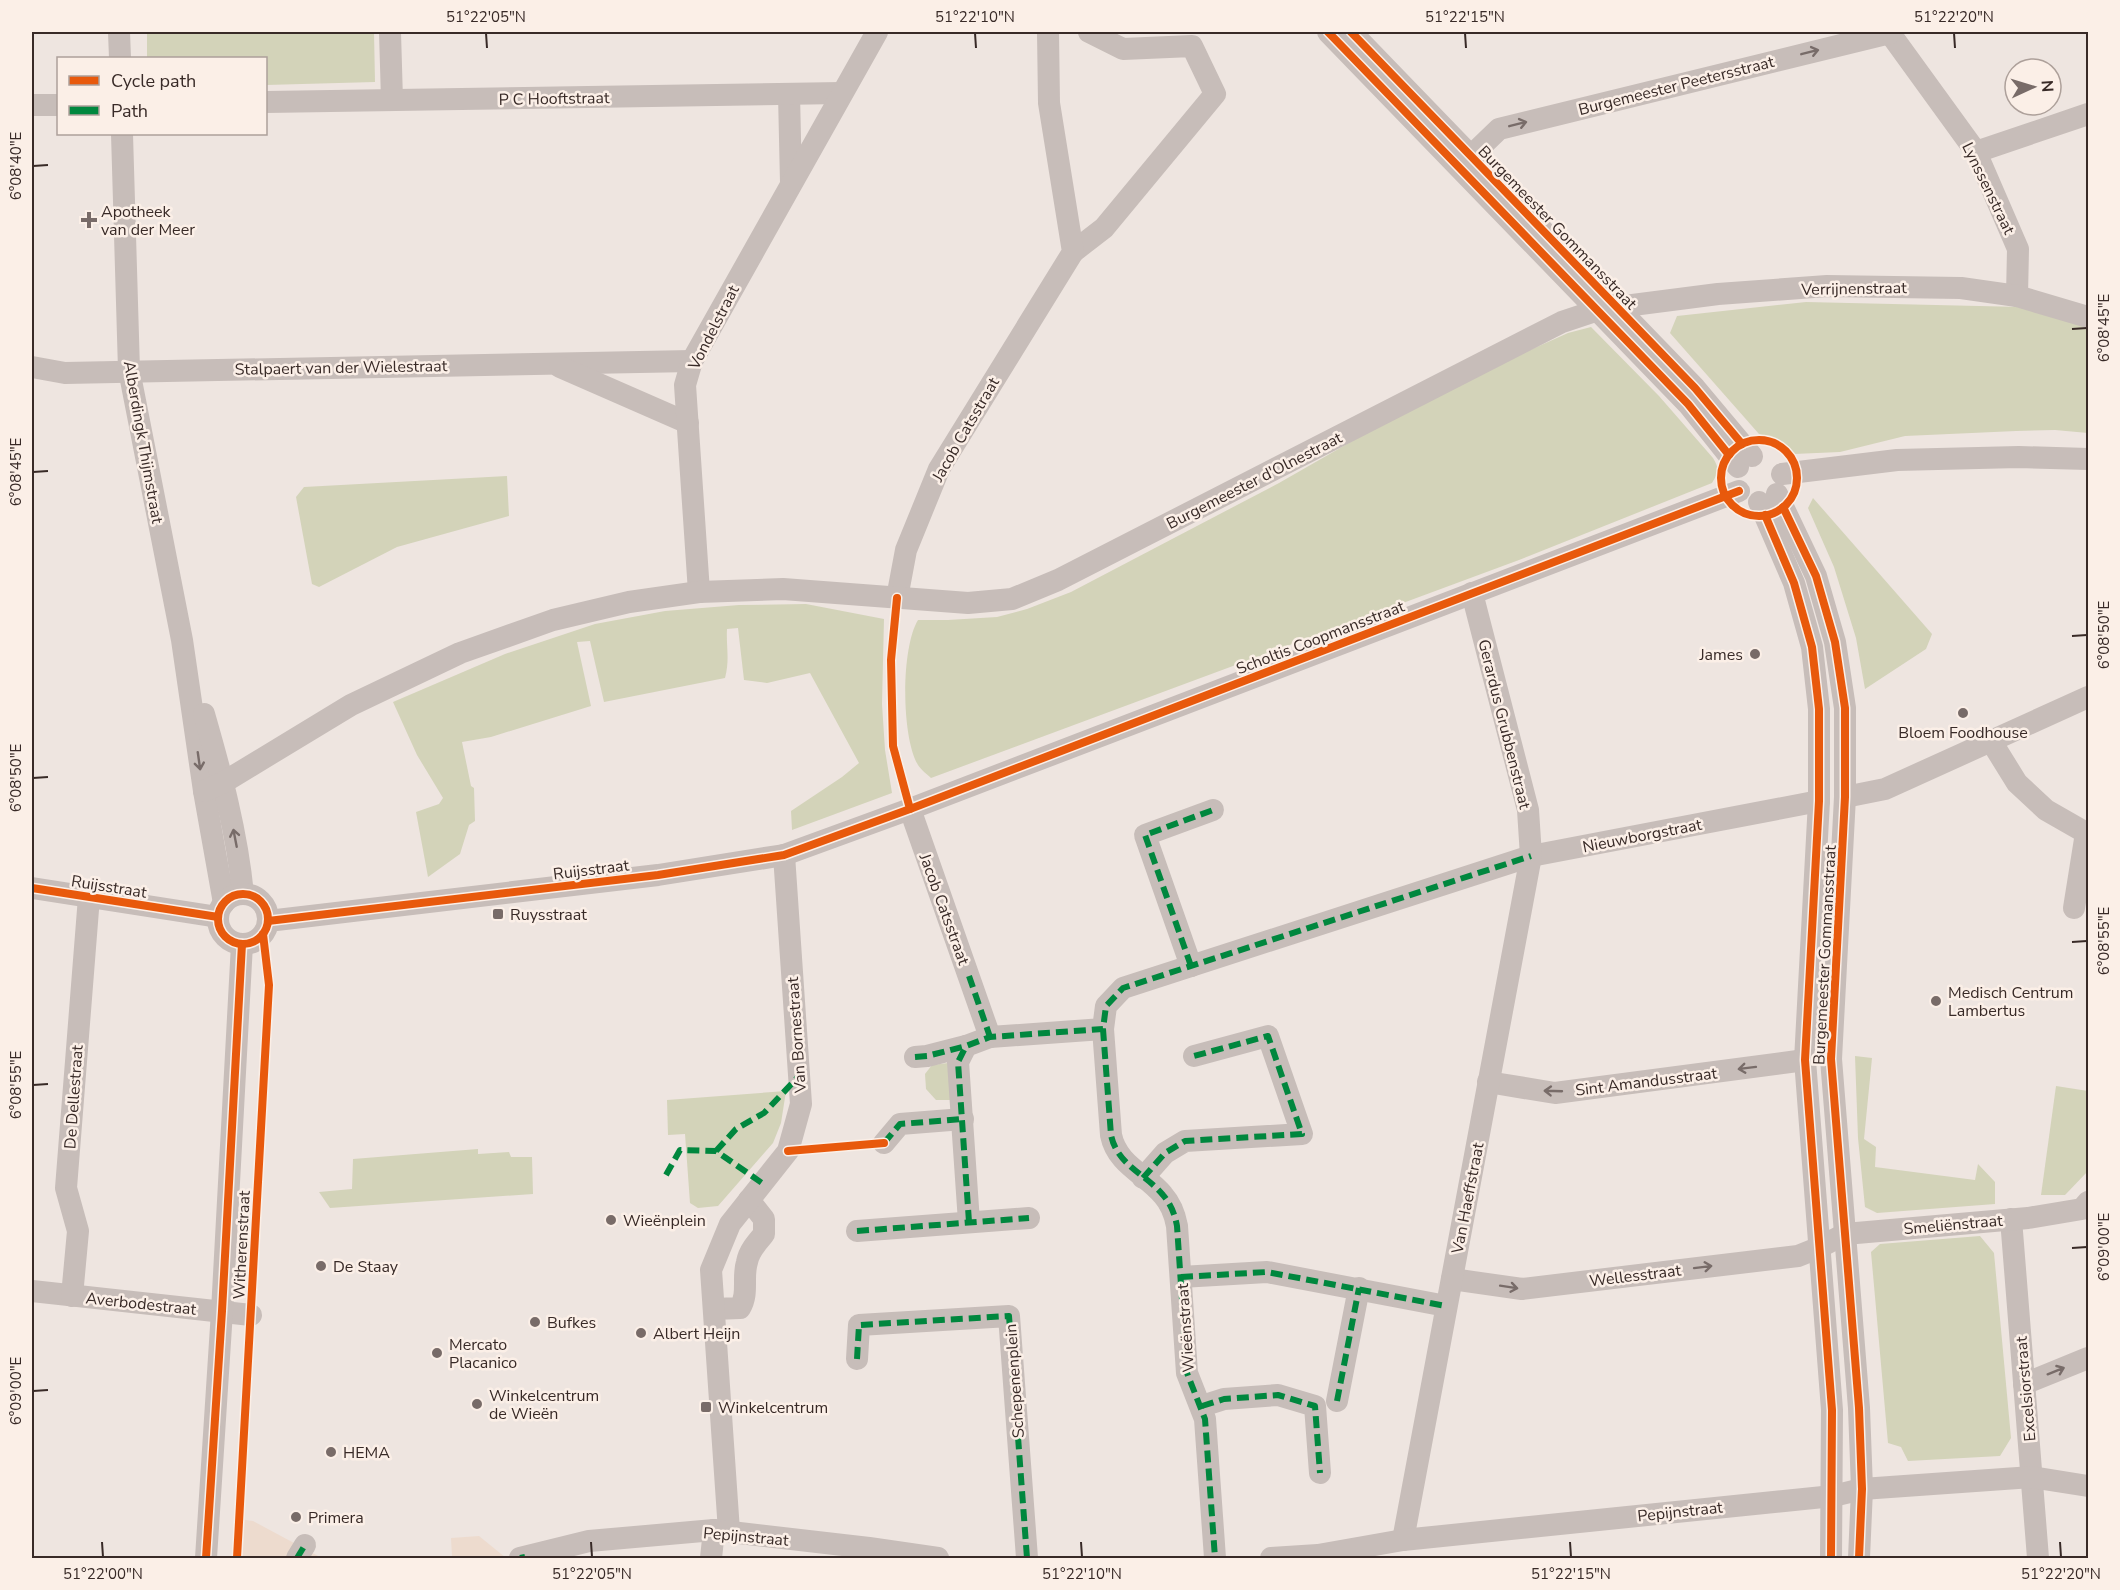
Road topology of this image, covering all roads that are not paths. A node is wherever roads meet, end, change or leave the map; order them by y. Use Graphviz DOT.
graph roads {
  1 [pos="119,32"];
  2 [pos="390,32"];
  3 [pos="876,32"];
  4 [pos="1048,32"];
  5 [pos="1089,32"];
  6 [pos="1328,32"];
  7 [pos="1351,32"];
  8 [pos="1889,32"];
  9 [pos="120,57"];
  10 [pos="842,93"];
  11 [pos="789,94"];
  12 [pos="392,100"];
  13 [pos="267,102"];
  14 [pos="32,105"];
  15 [pos="57,105"];
  16 [pos="2088,114"];
  17 [pos="122,135"];
  18 [pos="1976,152"];
  19 [pos="1471,156"];
  20 [pos="791,183"];
  21 [pos="1073,252"];
  22 [pos="2018,296"];
  23 [pos="1607,308"];
  24 [pos="2088,317"];
  25 [pos="692,361"];
  26 [pos="553,364"];
  27 [pos="32,367"];
  28 [pos="129,370"];
  29 [pos="688,423"];
  30 [pos="2088,459"];
  31 [pos="1745,462"];
  32 [pos="1773,490"];
  33 [pos="1739,491"];
  34 [pos="699,592"];
  35 [pos="1472,593"];
  36 [pos="897,598"];
  37 [pos="2088,697"];
  38 [pos="1991,741"];
  39 [pos="214,787"];
  40 [pos="1845,797"];
  41 [pos="1819,801"];
  42 [pos="910,809"];
  43 [pos="1213,810"];
  44 [pos="2087,833"];
  45 [pos="784,855"];
  46 [pos="1531,856"];
  47 [pos="32,888"];
  48 [pos="89,897"];
  49 [pos="229,904"];
  50 [pos="2074,908"];
  51 [pos="268,921"];
  52 [pos="242,944"];
  53 [pos="1191,966"];
  54 [pos="1102,1029"];
  55 [pos="990,1037"];
  56 [pos="966,1046"];
  57 [pos="1194,1056"];
  58 [pos="915,1057"];
  59 [pos="1804,1060"];
  60 [pos="1488,1082"];
  61 [pos="963,1119"];
  62 [pos="884,1143"];
  63 [pos="1143,1178"];
  64 [pos="749,1200"];
  65 [pos="2088,1202"];
  66 [pos="1029,1218"];
  67 [pos="2011,1219"];
  68 [pos="969,1222"];
  69 [pos="857,1231"];
  70 [pos="1845,1234"];
  71 [pos="1818,1248"];
  72 [pos="1181,1277"];
  73 [pos="1452,1279"];
  74 [pos="1359,1288"];
  75 [pos="32,1291"];
  76 [pos="72,1296"];
  77 [pos="1446,1306"];
  78 [pos="714,1309"];
  79 [pos="222,1311"];
  80 [pos="251,1315"];
  81 [pos="2088,1358"];
  82 [pos="858,1359"];
  83 [pos="2024,1384"];
  84 [pos="1337,1401"];
  85 [pos="1202,1407"];
  86 [pos="1320,1473"];
  87 [pos="2032,1477"];
  88 [pos="2088,1485"];
  89 [pos="1862,1489"];
  90 [pos="1833,1496"];
  91 [pos="722,1531"];
  92 [pos="1402,1540"];
  93 [pos="790,1549"];
  94 [pos="1318,1557"];
  95 [pos="206,1558"];
  96 [pos="523,1558"];
  97 [pos="711,1558"];
  98 [pos="938,1558"];
  99 [pos="1027,1558"];
  100 [pos="1215,1558"];
  101 [pos="1271,1558"];
  102 [pos="1831,1558"];
  103 [pos="1859,1558"];
  104 [pos="2038,1558"];
  1 -- 9 [label="street"];
  2 -- 12 [label="street"];
  3 -- 10 [label="street, Vondelstraat"];
  4 -- 21 [label="street"];
  5 -- 21 [label="street, Jacob Catsstraat"];
  6 -- 23 [label="street, Burgemeester Gommansstraat"];
  7 -- 19 [label="street, Burgemeester Gommansstraat"];
  8 -- 18 [label="street, Lynssenstraat"];
  19 -- 8 [label="street, Burgemeester Peetersstraat, one-way"];
  10 -- 11 [label="street, P C Hooftstraat"];
  10 -- 20 [label="street, Vondelstraat"];
  11 -- 12 [label="street, P C Hooftstraat"];
  11 -- 20 [label="street"];
  12 -- 13 [label="street, P C Hooftstraat"];
  14 -- 15 [label="street"];
  16 -- 18 [label="street"];
  17 -- 28 [label="street, Alberdingk Thijmstraat"];
  18 -- 22 [label="street, Lynssenstraat"];
  19 -- 23 [label="street, Burgemeester Gommansstraat"];
  20 -- 25 [label="street, Vondelstraat"];
  21 -- 36 [label="street, Jacob Catsstraat"];
  22 -- 23 [label="street, Verrijnenstraat"];
  22 -- 24 [label="street, Verrijnenstraat"];
  23 -- 31 [label="street, Burgemeester Gommansstraat"];
  23 -- 36 [label="street, Burgemeester d'Olnestraat"];
  25 -- 26 [label="street, Stalpaert van der Wielestraat"];
  25 -- 29 [label="street, Vondelstraat"];
  26 -- 28 [label="street, Stalpaert van der Wielestraat"];
  26 -- 29 [label="street, Stalpaert van der Wielestraat"];
  27 -- 28 [label="street, Stalpaert van der Wielestraat"];
  28 -- 39 [label="street, Alberdingk Thijmstraat"];
  29 -- 34 [label="street, Vondelstraat"];
  30 -- 32 [label="street"];
  31 -- 32 [label="street"];
  31 -- 33 [label="street"];
  32 -- 33 [label="street"];
  32 -- 40 [label="street, Burgemeester Gommansstraat"];
  32 -- 41 [label="street, Burgemeester Gommansstraat"];
  33 -- 35 [label="street, Scholtis Coopmansstraat"];
  34 -- 36 [label="street, Burgemeester d'Olnestraat"];
  34 -- 39 [label="street, Burgemeester d'Olnestraat"];
  35 -- 42 [label="street, Scholtis Coopmansstraat"];
  35 -- 46 [label="street, Gerardus Grubbenstraat"];
  37 -- 38 [label="street"];
  38 -- 40 [label="street"];
  38 -- 44 [label="street"];
  39 -- 49 [label="street, Alberdingk Thijmstraat"];
  40 -- 70 [label="street, Burgemeester Gommansstraat"];
  41 -- 46 [label="street, Nieuwborgstraat"];
  41 -- 59 [label="street, Burgemeester Gommansstraat"];
  42 -- 45 [label="street, Ruijsstraat"];
  42 -- 55 [label="street, Jacob Catsstraat"];
  43 -- 53 [label="street"];
  44 -- 50 [label="street"];
  45 -- 51 [label="street, Ruijsstraat"];
  45 -- 64 [label="street, Van Bornestraat"];
  46 -- 53 [label="street, Nieuwborgstraat"];
  46 -- 60 [label="street, Van Haeffstraat"];
  47 -- 48 [label="street, Ruijsstraat"];
  48 -- 49 [label="street, Ruijsstraat"];
  48 -- 76 [label="street, De Dellestraat"];
  49 -- 51 [label="street"];
  49 -- 52 [label="street"];
  51 -- 52 [label="street"];
  52 -- 79 [label="street, Witherenstraat"];
  53 -- 54 [label="street, Nieuwborgstraat"];
  54 -- 55 [label="street"];
  54 -- 63 [label="street, Wieënstraat"];
  55 -- 56 [label="street"];
  56 -- 58 [label="street"];
  56 -- 61 [label="street"];
  57 -- 63 [label="street"];
  59 -- 60 [label="street, Sint Amandusstraat, one-way"];
  59 -- 71 [label="street, Burgemeester Gommansstraat"];
  60 -- 73 [label="street, Van Haeffstraat"];
  61 -- 62 [label="street"];
  61 -- 68 [label="street"];
  63 -- 72 [label="street, Wieënstraat"];
  64 -- 78 [label="street, Van Bornestraat"];
  64 -- 78 [label="street"];
  65 -- 67 [label="street, Smeliënstraat"];
  66 -- 68 [label="street"];
  67 -- 70 [label="street, Smeliënstraat"];
  67 -- 83 [label="street, Excelsiorstraat"];
  68 -- 69 [label="street"];
  70 -- 71 [label="street, Smeliënstraat"];
  70 -- 89 [label="street, Burgemeester Gommansstraat"];
  73 -- 71 [label="street, Wellesstraat, one-way"];
  71 -- 90 [label="street, Burgemeester Gommansstraat"];
  72 -- 74 [label="street"];
  72 -- 85 [label="street, Wieënstraat"];
  73 -- 77 [label="street, Van Haeffstraat"];
  74 -- 77 [label="street"];
  74 -- 84 [label="street"];
  75 -- 76 [label="street, Averbodestraat"];
  76 -- 79 [label="street, Averbodestraat"];
  77 -- 92 [label="street, Van Haeffstraat"];
  78 -- 91 [label="street, Van Bornestraat"];
  79 -- 80 [label="street, Averbodestraat"];
  79 -- 95 [label="street, Witherenstraat"];
  83 -- 81 [label="street, one-way"];
  82 -- 99 [label="street, Schepenenplein"];
  83 -- 87 [label="street, Excelsiorstraat"];
  85 -- 86 [label="street"];
  85 -- 100 [label="street, Wieënstraat"];
  87 -- 88 [label="street, Pepijnstraat"];
  87 -- 89 [label="street, Pepijnstraat"];
  87 -- 104 [label="street, Excelsiorstraat"];
  89 -- 90 [label="street, Pepijnstraat"];
  89 -- 103 [label="street, Burgemeester Gommansstraat"];
  90 -- 92 [label="street, Pepijnstraat"];
  90 -- 102 [label="street, Burgemeester Gommansstraat"];
  91 -- 93 [label="street, Pepijnstraat"];
  91 -- 96 [label="street, Pepijnstraat"];
  91 -- 97 [label="street, Van Bornestraat"];
  92 -- 94 [label="street, Pepijnstraat"];
  93 -- 98 [label="street, Pepijnstraat"];
  94 -- 101 [label="street, Pepijnstraat"];
}
